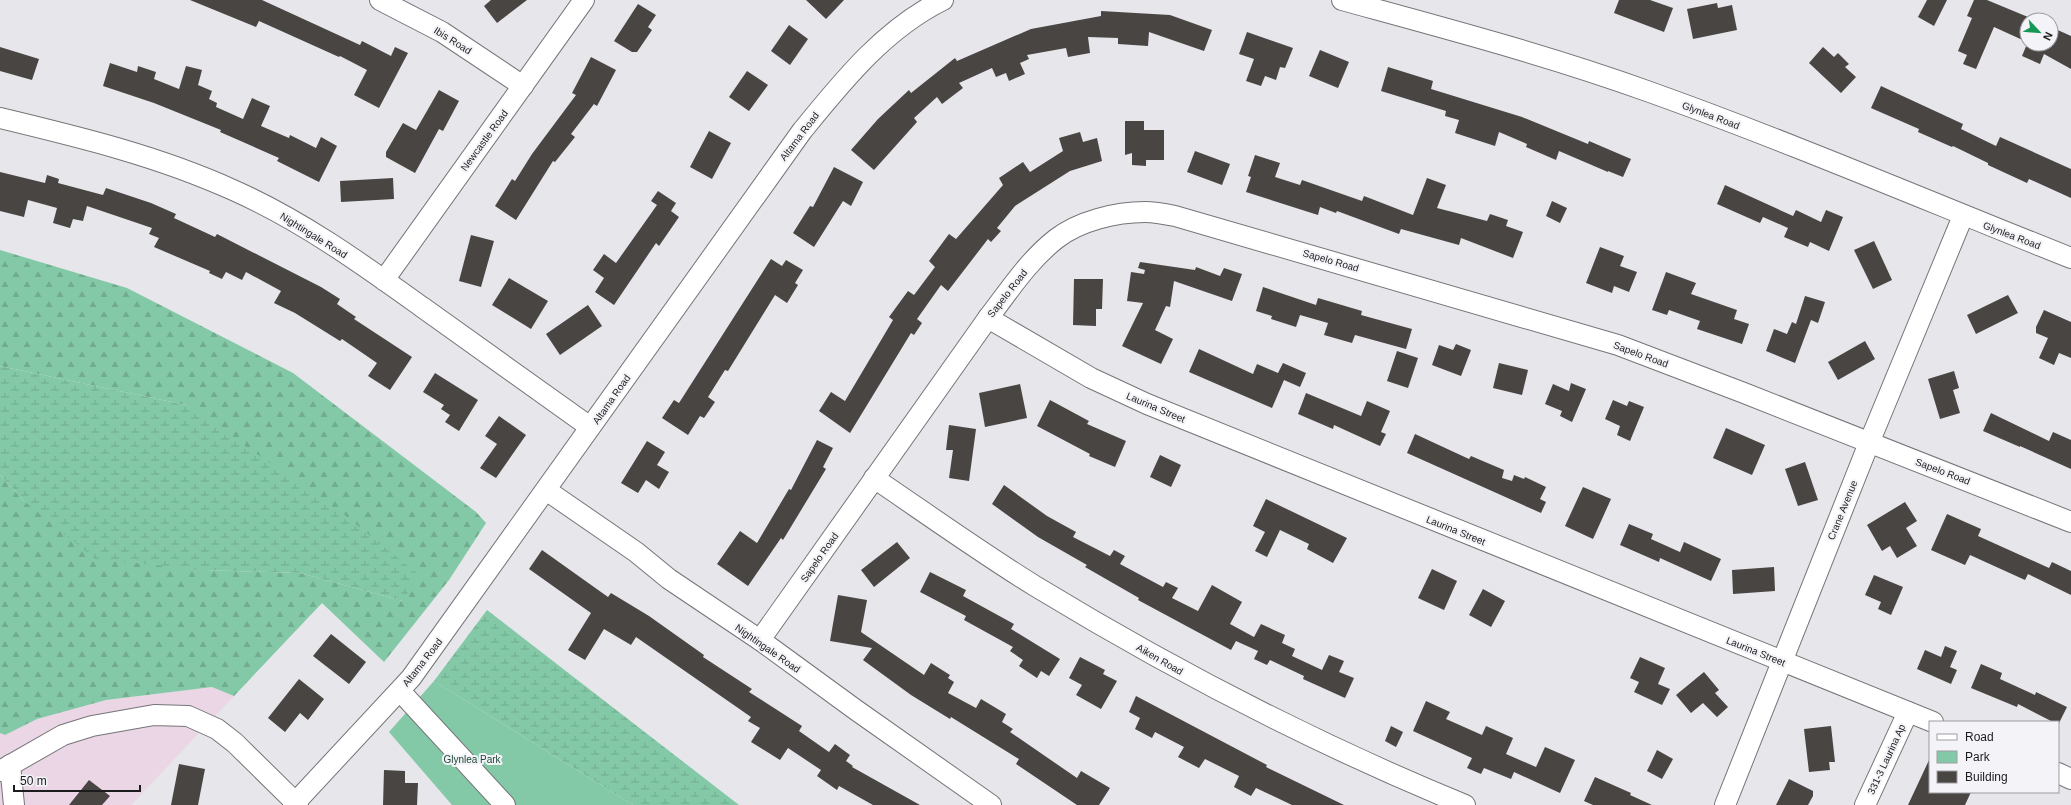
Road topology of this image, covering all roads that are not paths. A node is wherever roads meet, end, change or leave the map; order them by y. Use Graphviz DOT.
graph roads {
  1 [pos="380,0"];
  2 [pos="584,0"];
  3 [pos="1342,0"];
  4 [pos="939,1"];
  5 [pos="523,86"];
  6 [pos="0,118"];
  7 [pos="1963,216"];
  8 [pos="2071,258"];
  9 [pos="384,280"];
  10 [pos="988,318"];
  11 [pos="590,427"];
  12 [pos="1869,443"];
  13 [pos="874,478"];
  14 [pos="546,490"];
  15 [pos="2071,522"];
  16 [pos="760,640"];
  17 [pos="1781,662"];
  18 [pos="400,691"];
  19 [pos="1908,712"];
  20 [pos="1930,721"];
  21 [pos="5,768"];
  22 [pos="2059,773"];
  23 [pos="2071,779"];
  24 [pos="295,804"];
  25 [pos="14,805"];
  26 [pos="505,805"];
  27 [pos="991,805"];
  28 [pos="1465,805"];
  29 [pos="1725,805"];
  30 [pos="1865,805"];
  1 -- 5 [label="street, Ibis Road"];
  2 -- 5 [label="street, Newcastle Road"];
  3 -- 7 [label="street, Glynlea Road"];
  4 -- 11 [label="street, Altama Road"];
  5 -- 9 [label="street, Newcastle Road"];
  6 -- 9 [label="street, Nightingale Road"];
  7 -- 8 [label="street, Glynlea Road"];
  7 -- 12 [label="street, Crane Avenue"];
  9 -- 11 [label="street, Nightingale Road"];
  10 -- 12 [label="street, Sapelo Road"];
  10 -- 13 [label="street, Sapelo Road"];
  10 -- 17 [label="street, Laurina Street"];
  11 -- 14 [label="street, Altama Road"];
  12 -- 15 [label="street, Sapelo Road"];
  12 -- 17 [label="street, Crane Avenue"];
  13 -- 16 [label="street, Sapelo Road"];
  13 -- 28 [label="street, Aiken Road"];
  14 -- 16 [label="street, Nightingale Road"];
  14 -- 18 [label="street, Altama Road"];
  16 -- 27 [label="street, Nightingale Road"];
  17 -- 19 [label="street, Laurina Street"];
  17 -- 29 [label="street, Crane Avenue"];
  18 -- 24 [label="street, Altama Road"];
  18 -- 26 [label="street"];
  19 -- 20 [label="street, Laurina Street"];
  19 -- 30 [label="street, 331-3 Laurina Ap"];
  21 -- 24 [label="street"];
  21 -- 25 [label="street"];
  22 -- 23 [label="street"];
}
